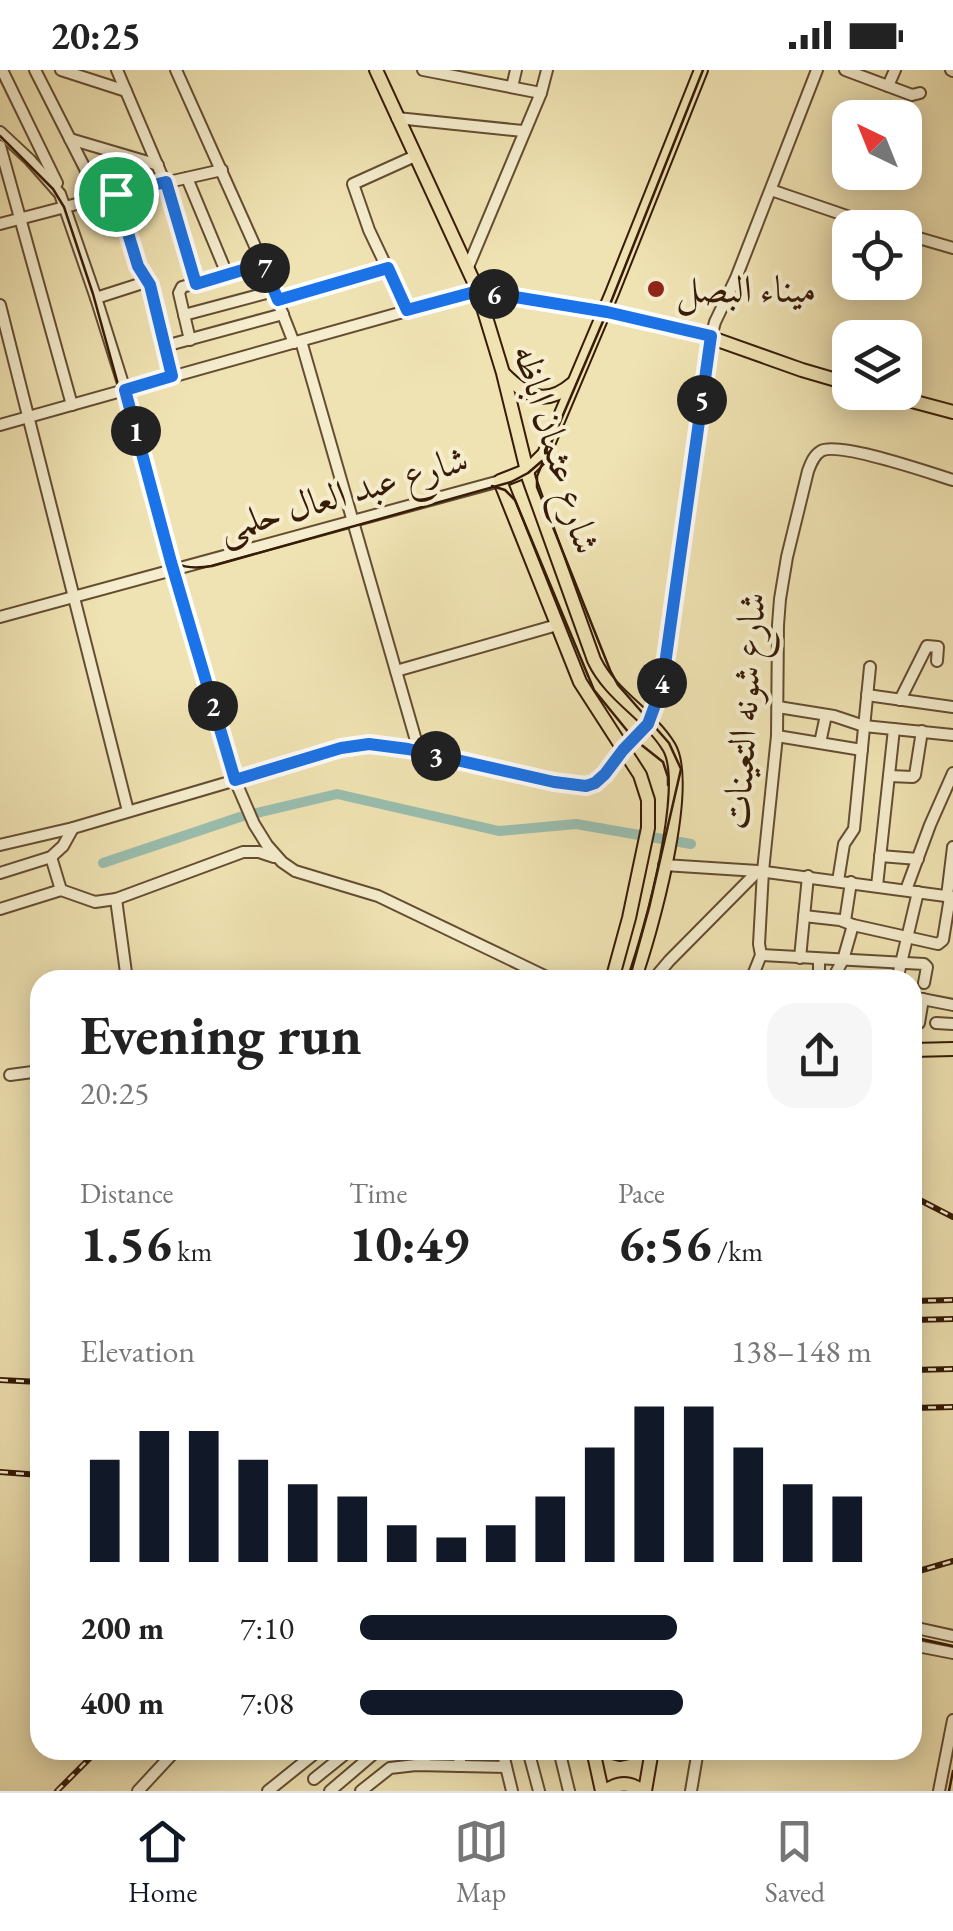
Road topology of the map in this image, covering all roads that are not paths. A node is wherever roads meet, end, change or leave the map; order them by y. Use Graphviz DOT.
graph roads {
  1 [pos="2,70"];
  2 [pos="35,70"];
  3 [pos="61,70"];
  4 [pos="118,70"];
  5 [pos="176,70"];
  6 [pos="376,70"];
  7 [pos="423,70"];
  8 [pos="516,70"];
  9 [pos="548,70"];
  10 [pos="701,70"];
  11 [pos="817,70"];
  12 [pos="845,70"];
  13 [pos="895,70"];
  14 [pos="451,73"];
  15 [pos="482,75"];
  16 [pos="888,86"];
  17 [pos="512,87"];
  18 [pos="126,91"];
  19 [pos="541,93"];
  20 [pos="920,93"];
  21 [pos="397,118"];
  22 [pos="0,132"];
  23 [pos="523,132"];
  24 [pos="70,139"];
  25 [pos="0,146"];
  26 [pos="415,156"];
  27 [pos="158,165"];
  28 [pos="222,170"];
  29 [pos="186,178"];
  30 [pos="166,182"];
  31 [pos="771,190"];
  32 [pos="116,194"];
  33 [pos="100,198"];
  34 [pos="65,207"];
  35 [pos="832,211"];
  36 [pos="22,218"];
  37 [pos="0,224"];
  38 [pos="922,239"];
  39 [pos="953,248"];
  40 [pos="263,264"];
  41 [pos="468,267"];
  42 [pos="388,268"];
  43 [pos="227,274"];
  44 [pos="148,282"];
  45 [pos="196,284"];
  46 [pos="478,291"];
  47 [pos="276,296"];
  48 [pos="96,298"];
  49 [pos="0,305"];
  50 [pos="407,310"];
  51 [pos="604,312"];
  52 [pos="283,314"];
  53 [pos="184,315"];
  54 [pos="711,336"];
  55 [pos="190,340"];
  56 [pos="298,342"];
  57 [pos="165,346"];
  58 [pos="503,373"];
  59 [pos="172,376"];
  60 [pos="832,379"];
  61 [pos="574,382"];
  62 [pos="125,390"];
  63 [pos="922,404"];
  64 [pos="72,405"];
  65 [pos="920,410"];
  66 [pos="953,412"];
  67 [pos="29,417"];
  68 [pos="953,422"];
  69 [pos="0,425"];
  70 [pos="528,470"];
  71 [pos="953,480"];
  72 [pos="500,481"];
  73 [pos="354,521"];
  74 [pos="174,572"];
  75 [pos="73,598"];
  76 [pos="0,617"];
  77 [pos="557,625"];
  78 [pos="937,661"];
  79 [pos="870,668"];
  80 [pos="396,671"];
  81 [pos="867,695"];
  82 [pos="900,700"];
  83 [pos="953,707"];
  84 [pos="778,708"];
  85 [pos="826,714"];
  86 [pos="648,724"];
  87 [pos="864,726"];
  88 [pos="894,728"];
  89 [pos="922,732"];
  90 [pos="953,735"];
  91 [pos="777,736"];
  92 [pos="820,743"];
  93 [pos="623,750"];
  94 [pos="862,750"];
  95 [pos="419,752"];
  96 [pos="953,773"];
  97 [pos="889,776"];
  98 [pos="235,780"];
  99 [pos="128,810"];
  100 [pos="73,828"];
  101 [pos="0,844"];
  102 [pos="953,847"];
  103 [pos="880,856"];
  104 [pos="51,857"];
  105 [pos="918,859"];
  106 [pos="280,860"];
  107 [pos="664,865"];
  108 [pos="761,871"];
  109 [pos="0,873"];
  110 [pos="808,876"];
  111 [pos="838,880"];
  112 [pos="851,882"];
  113 [pos="876,886"];
  114 [pos="61,890"];
  115 [pos="912,891"];
  116 [pos="950,897"];
  117 [pos="116,899"];
  118 [pos="0,908"];
  119 [pos="804,916"];
  120 [pos="849,923"];
  121 [pos="909,937"];
  122 [pos="761,955"];
  123 [pos="800,958"];
  124 [pos="819,959"];
  125 [pos="843,960"];
  126 [pos="902,963"];
  127 [pos="126,970"];
  128 [pos="532,970"];
  129 [pos="615,970"];
  130 [pos="638,970"];
  131 [pos="663,970"];
  132 [pos="755,970"];
  133 [pos="819,970"];
  134 [pos="839,970"];
  135 [pos="900,970"];
  136 [pos="924,983"];
  137 [pos="922,999"];
  138 [pos="953,1006"];
  139 [pos="936,1023"];
  140 [pos="953,1024"];
  141 [pos="953,1049"];
  142 [pos="922,1050"];
  143 [pos="30,1072"];
  144 [pos="10,1075"];
  145 [pos="922,1629"];
  146 [pos="953,1636"];
  147 [pos="922,1647"];
  148 [pos="953,1654"];
  149 [pos="953,1720"];
  150 [pos="167,1760"];
  151 [pos="307,1760"];
  152 [pos="338,1760"];
  153 [pos="365,1760"];
  154 [pos="383,1760"];
  155 [pos="424,1760"];
  156 [pos="460,1760"];
  157 [pos="504,1760"];
  158 [pos="530,1760"];
  159 [pos="561,1760"];
  160 [pos="596,1760"];
  161 [pos="650,1760"];
  162 [pos="696,1760"];
  163 [pos="302,1764"];
  164 [pos="424,1766"];
  165 [pos="458,1766"];
  166 [pos="506,1767"];
  167 [pos="390,1768"];
  168 [pos="314,1780"];
  169 [pos="276,1788"];
  170 [pos="138,1791"];
  171 [pos="326,1791"];
  172 [pos="361,1791"];
  173 [pos="512,1791"];
  174 [pos="538,1791"];
  175 [pos="569,1791"];
  176 [pos="604,1791"];
  177 [pos="643,1791"];
  178 [pos="691,1791"];
  179 [pos="939,1791"];
  1 -- 34 [label="street"];
  2 -- 24 [label="street"];
  3 -- 18 [label="street"];
  4 -- 18 [label="street"];
  5 -- 28 [label="street"];
  6 -- 21 [label="main road, شارع عثمان اباظه"];
  7 -- 14 [label="street"];
  8 -- 17 [label="street"];
  9 -- 19 [label="street"];
  10 -- 51 [label="main road"];
  11 -- 31 [label="street"];
  12 -- 16 [label="street"];
  13 -- 16 [label="street"];
  14 -- 15 [label="street"];
  15 -- 17 [label="street"];
  16 -- 20 [label="street"];
  17 -- 19 [label="street"];
  18 -- 27 [label="street"];
  19 -- 23 [label="street"];
  21 -- 23 [label="street"];
  21 -- 26 [label="main road, شارع عثمان اباظه"];
  22 -- 34 [label="street"];
  23 -- 41 [label="street"];
  24 -- 27 [label="street"];
  24 -- 33 [label="street"];
  25 -- 36 [label="street"];
  26 -- 41 [label="main road, شارع عثمان اباظه"];
  26 -- 42 [label="street"];
  27 -- 30 [label="street"];
  28 -- 29 [label="street"];
  28 -- 40 [label="street"];
  29 -- 30 [label="street"];
  29 -- 43 [label="street"];
  30 -- 32 [label="street"];
  30 -- 45 [label="street"];
  31 -- 35 [label="street"];
  31 -- 54 [label="street"];
  32 -- 33 [label="street"];
  32 -- 44 [label="street"];
  33 -- 34 [label="street"];
  34 -- 36 [label="street"];
  34 -- 48 [label="street"];
  36 -- 37 [label="street"];
  36 -- 64 [label="street"];
  38 -- 39 [label="street"];
  40 -- 43 [label="street"];
  40 -- 47 [label="street"];
  41 -- 46 [label="main road, شارع عثمان اباظه"];
  42 -- 47 [label="street"];
  42 -- 50 [label="street"];
  43 -- 45 [label="street"];
  44 -- 48 [label="street"];
  44 -- 57 [label="street"];
  45 -- 53 [label="street"];
  46 -- 50 [label="street"];
  46 -- 51 [label="main road"];
  46 -- 58 [label="main road, شارع عثمان اباظه"];
  47 -- 52 [label="street"];
  47 -- 53 [label="street"];
  48 -- 62 [label="street"];
  49 -- 67 [label="street"];
  50 -- 56 [label="street"];
  51 -- 54 [label="main road"];
  51 -- 61 [label="main road"];
  52 -- 55 [label="street"];
  52 -- 56 [label="street"];
  53 -- 55 [label="street"];
  54 -- 60 [label="main road"];
  54 -- 86 [label="street"];
  55 -- 57 [label="street"];
  56 -- 59 [label="street"];
  56 -- 73 [label="street"];
  57 -- 59 [label="street"];
  58 -- 61 [label="main road"];
  58 -- 70 [label="main road, شارع عثمان اباظه"];
  59 -- 62 [label="street"];
  61 -- 70 [label="main road"];
  62 -- 64 [label="street"];
  62 -- 74 [label="street"];
  63 -- 66 [label="main road"];
  64 -- 67 [label="street"];
  65 -- 68 [label="main road"];
  67 -- 69 [label="street"];
  67 -- 75 [label="street"];
  70 -- 72 [label="main road, شارع عبد العال حلمى"];
  70 -- 86 [label="main road, شارع عثمان اباظه"];
  71 -- 84 [label="street, شارع شونه التعينات"];
  72 -- 73 [label="street, شارع عبد العال حلمى"];
  72 -- 77 [label="main road, شارع عثمان اباظه"];
  73 -- 74 [label="street, شارع عبد العال حلمى"];
  73 -- 80 [label="street"];
  74 -- 75 [label="street, شارع عبد العال حلمى"];
  74 -- 98 [label="street"];
  75 -- 76 [label="street, شارع عبد العال حلمى"];
  75 -- 99 [label="street"];
  77 -- 80 [label="street"];
  77 -- 93 [label="main road, شارع عثمان اباظه"];
  78 -- 82 [label="street"];
  79 -- 81 [label="street"];
  80 -- 95 [label="street"];
  81 -- 82 [label="street"];
  81 -- 87 [label="street"];
  82 -- 83 [label="street"];
  84 -- 85 [label="street"];
  84 -- 91 [label="street, شارع شونه التعينات"];
  85 -- 87 [label="street"];
  85 -- 92 [label="street"];
  86 -- 93 [label="street"];
  86 -- 107 [label="main road, شارع عثمان اباظه"];
  87 -- 88 [label="street"];
  87 -- 94 [label="street"];
  88 -- 89 [label="street"];
  88 -- 97 [label="street"];
  89 -- 90 [label="street"];
  89 -- 97 [label="street"];
  91 -- 92 [label="street"];
  91 -- 108 [label="street, شارع شونه التعينات"];
  92 -- 94 [label="street"];
  93 -- 95 [label="street"];
  93 -- 129 [label="main road, شارع عثمان اباظه"];
  94 -- 111 [label="street"];
  95 -- 98 [label="street"];
  96 -- 105 [label="street"];
  97 -- 103 [label="street"];
  98 -- 99 [label="street"];
  98 -- 106 [label="street"];
  99 -- 100 [label="street"];
  100 -- 101 [label="street"];
  100 -- 104 [label="street"];
  102 -- 116 [label="street"];
  103 -- 105 [label="street"];
  103 -- 113 [label="street"];
  104 -- 109 [label="street"];
  104 -- 114 [label="street"];
  105 -- 115 [label="street"];
  106 -- 117 [label="street"];
  106 -- 128 [label="street"];
  107 -- 108 [label="street"];
  107 -- 130 [label="main road, شارع عثمان اباظه"];
  108 -- 110 [label="street"];
  108 -- 122 [label="street, شارع شونه التعينات"];
  108 -- 131 [label="street"];
  110 -- 111 [label="street"];
  110 -- 119 [label="street"];
  111 -- 112 [label="street"];
  112 -- 113 [label="street"];
  112 -- 120 [label="street"];
  113 -- 115 [label="street"];
  114 -- 117 [label="street"];
  114 -- 118 [label="street"];
  115 -- 116 [label="street"];
  115 -- 121 [label="street"];
  116 -- 121 [label="street"];
  117 -- 127 [label="street"];
  119 -- 120 [label="street"];
  119 -- 123 [label="street"];
  120 -- 121 [label="street"];
  120 -- 125 [label="street"];
  121 -- 126 [label="street"];
  122 -- 123 [label="street"];
  122 -- 132 [label="street, شارع شونه التعينات"];
  123 -- 124 [label="street"];
  124 -- 125 [label="street"];
  124 -- 133 [label="street"];
  125 -- 126 [label="street"];
  125 -- 134 [label="street"];
  126 -- 135 [label="street"];
  126 -- 136 [label="street"];
  137 -- 138 [label="street"];
  139 -- 140 [label="street"];
  141 -- 142 [label="main road"];
  143 -- 144 [label="street"];
  145 -- 146 [label="street"];
  147 -- 148 [label="street"];
  149 -- 179 [label="street"];
  150 -- 170 [label="street"];
  151 -- 163 [label="street"];
  152 -- 168 [label="street"];
  153 -- 171 [label="street"];
  154 -- 167 [label="street"];
  155 -- 164 [label="street"];
  156 -- 165 [label="street"];
  157 -- 166 [label="street"];
  158 -- 174 [label="street"];
  159 -- 175 [label="street"];
  160 -- 176 [label="main road"];
  161 -- 177 [label="main road"];
  162 -- 178 [label="street"];
  163 -- 168 [label="street"];
  163 -- 169 [label="street"];
  164 -- 165 [label="street"];
  164 -- 167 [label="street"];
  165 -- 166 [label="street"];
  166 -- 173 [label="street"];
  167 -- 172 [label="street"];
  168 -- 171 [label="street"];
  176 -- 177 [label="main road"];
}
